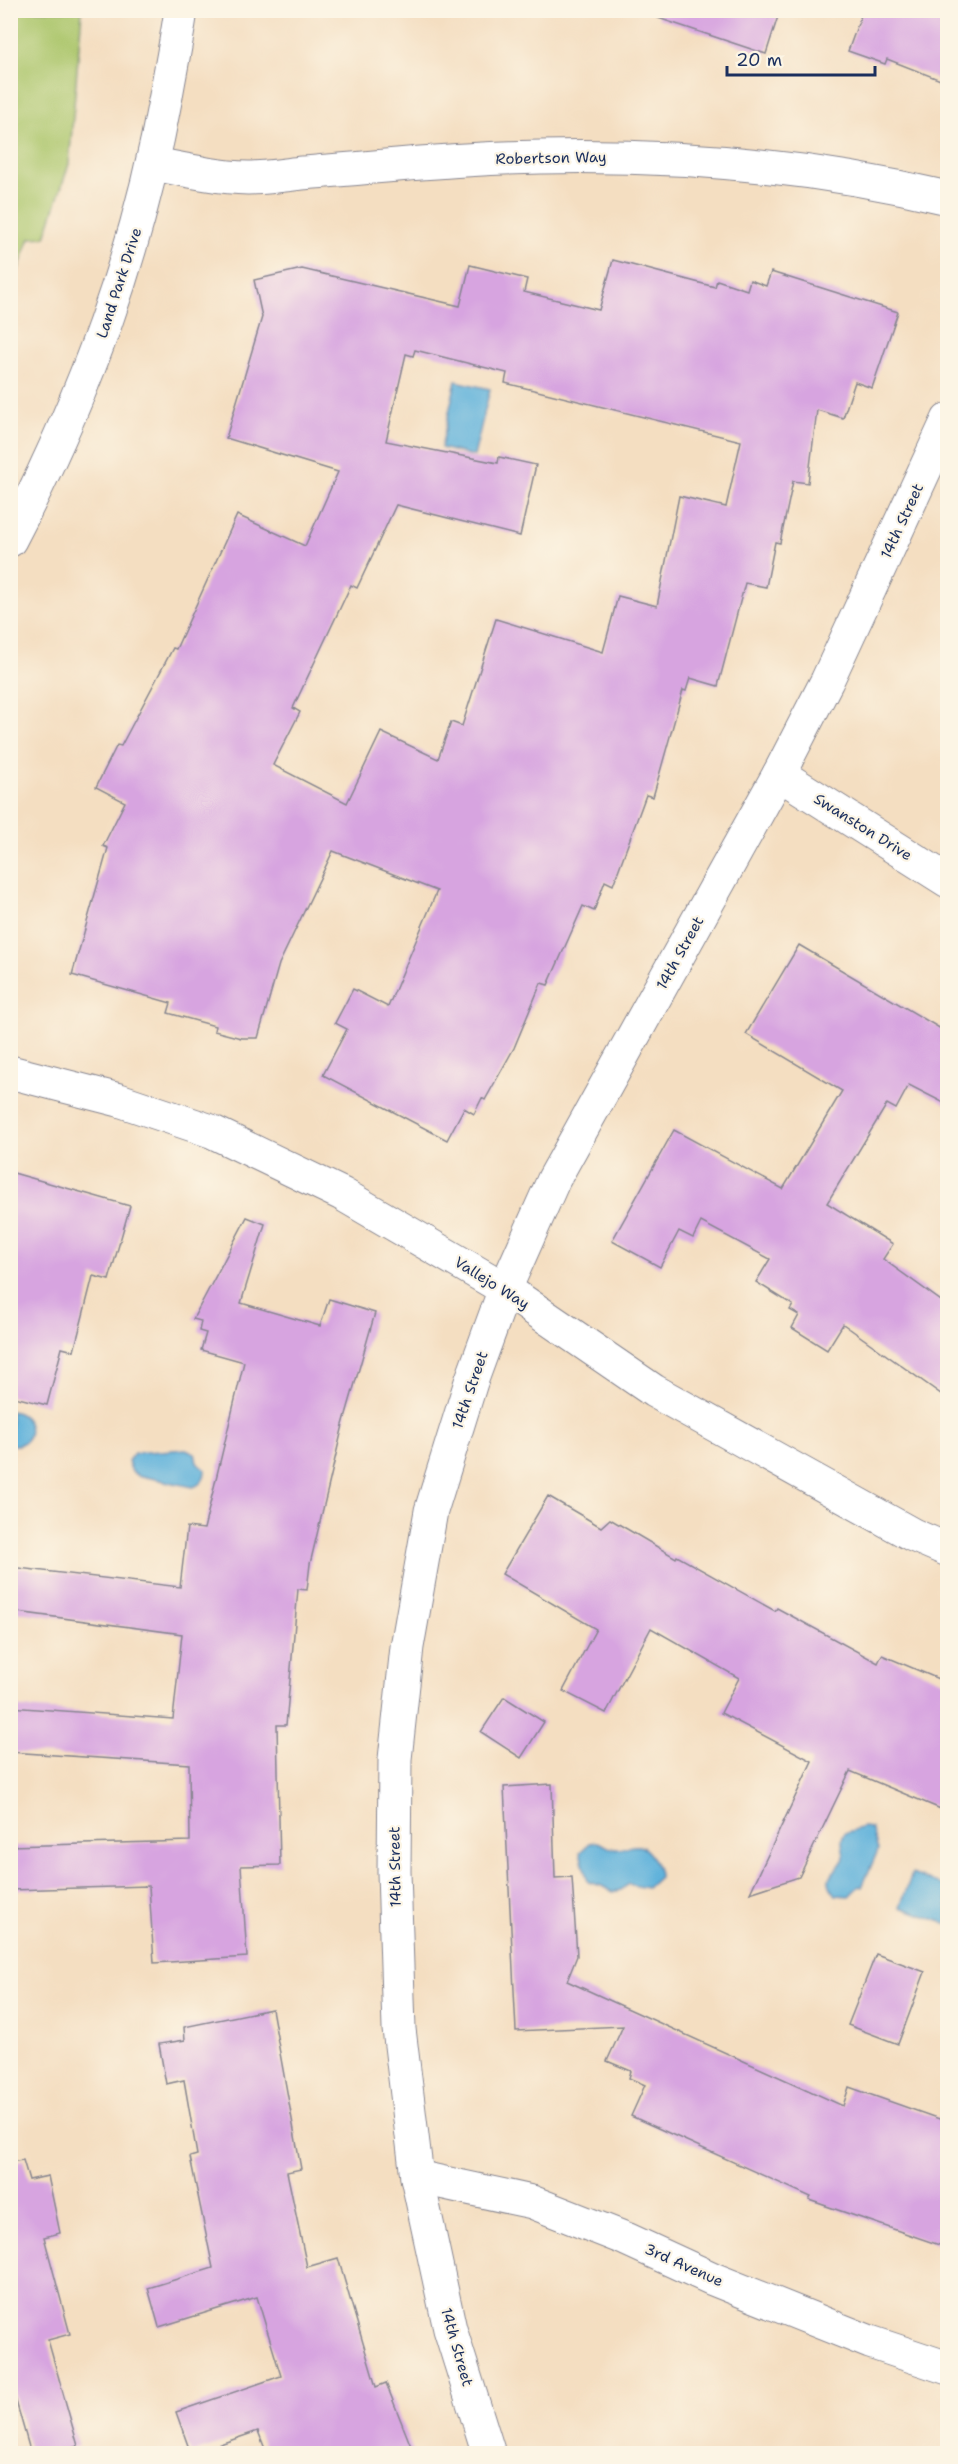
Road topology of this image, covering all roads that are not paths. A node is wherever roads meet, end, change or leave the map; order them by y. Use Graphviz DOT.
graph roads {
  1 [pos="181,10"];
  2 [pos="153,164"];
  3 [pos="948,198"];
  4 [pos="948,420"];
  5 [pos="10,540"];
  6 [pos="779,774"];
  7 [pos="948,881"];
  8 [pos="10,1072"];
  9 [pos="505,1289"];
  10 [pos="948,1550"];
  11 [pos="417,2176"];
  12 [pos="948,2368"];
  13 [pos="489,2454"];
  1 -- 2 [label="street, Land Park Drive"];
  2 -- 3 [label="street, Robertson Way"];
  2 -- 5 [label="street, Land Park Drive"];
  4 -- 6 [label="street, 14th Street"];
  6 -- 7 [label="street, Swanston Drive"];
  6 -- 9 [label="street, 14th Street"];
  8 -- 9 [label="street, Vallejo Way"];
  9 -- 10 [label="street, Vallejo Way"];
  9 -- 11 [label="street, 14th Street"];
  11 -- 12 [label="street, 3rd Avenue"];
  11 -- 13 [label="street, 14th Street"];
}
